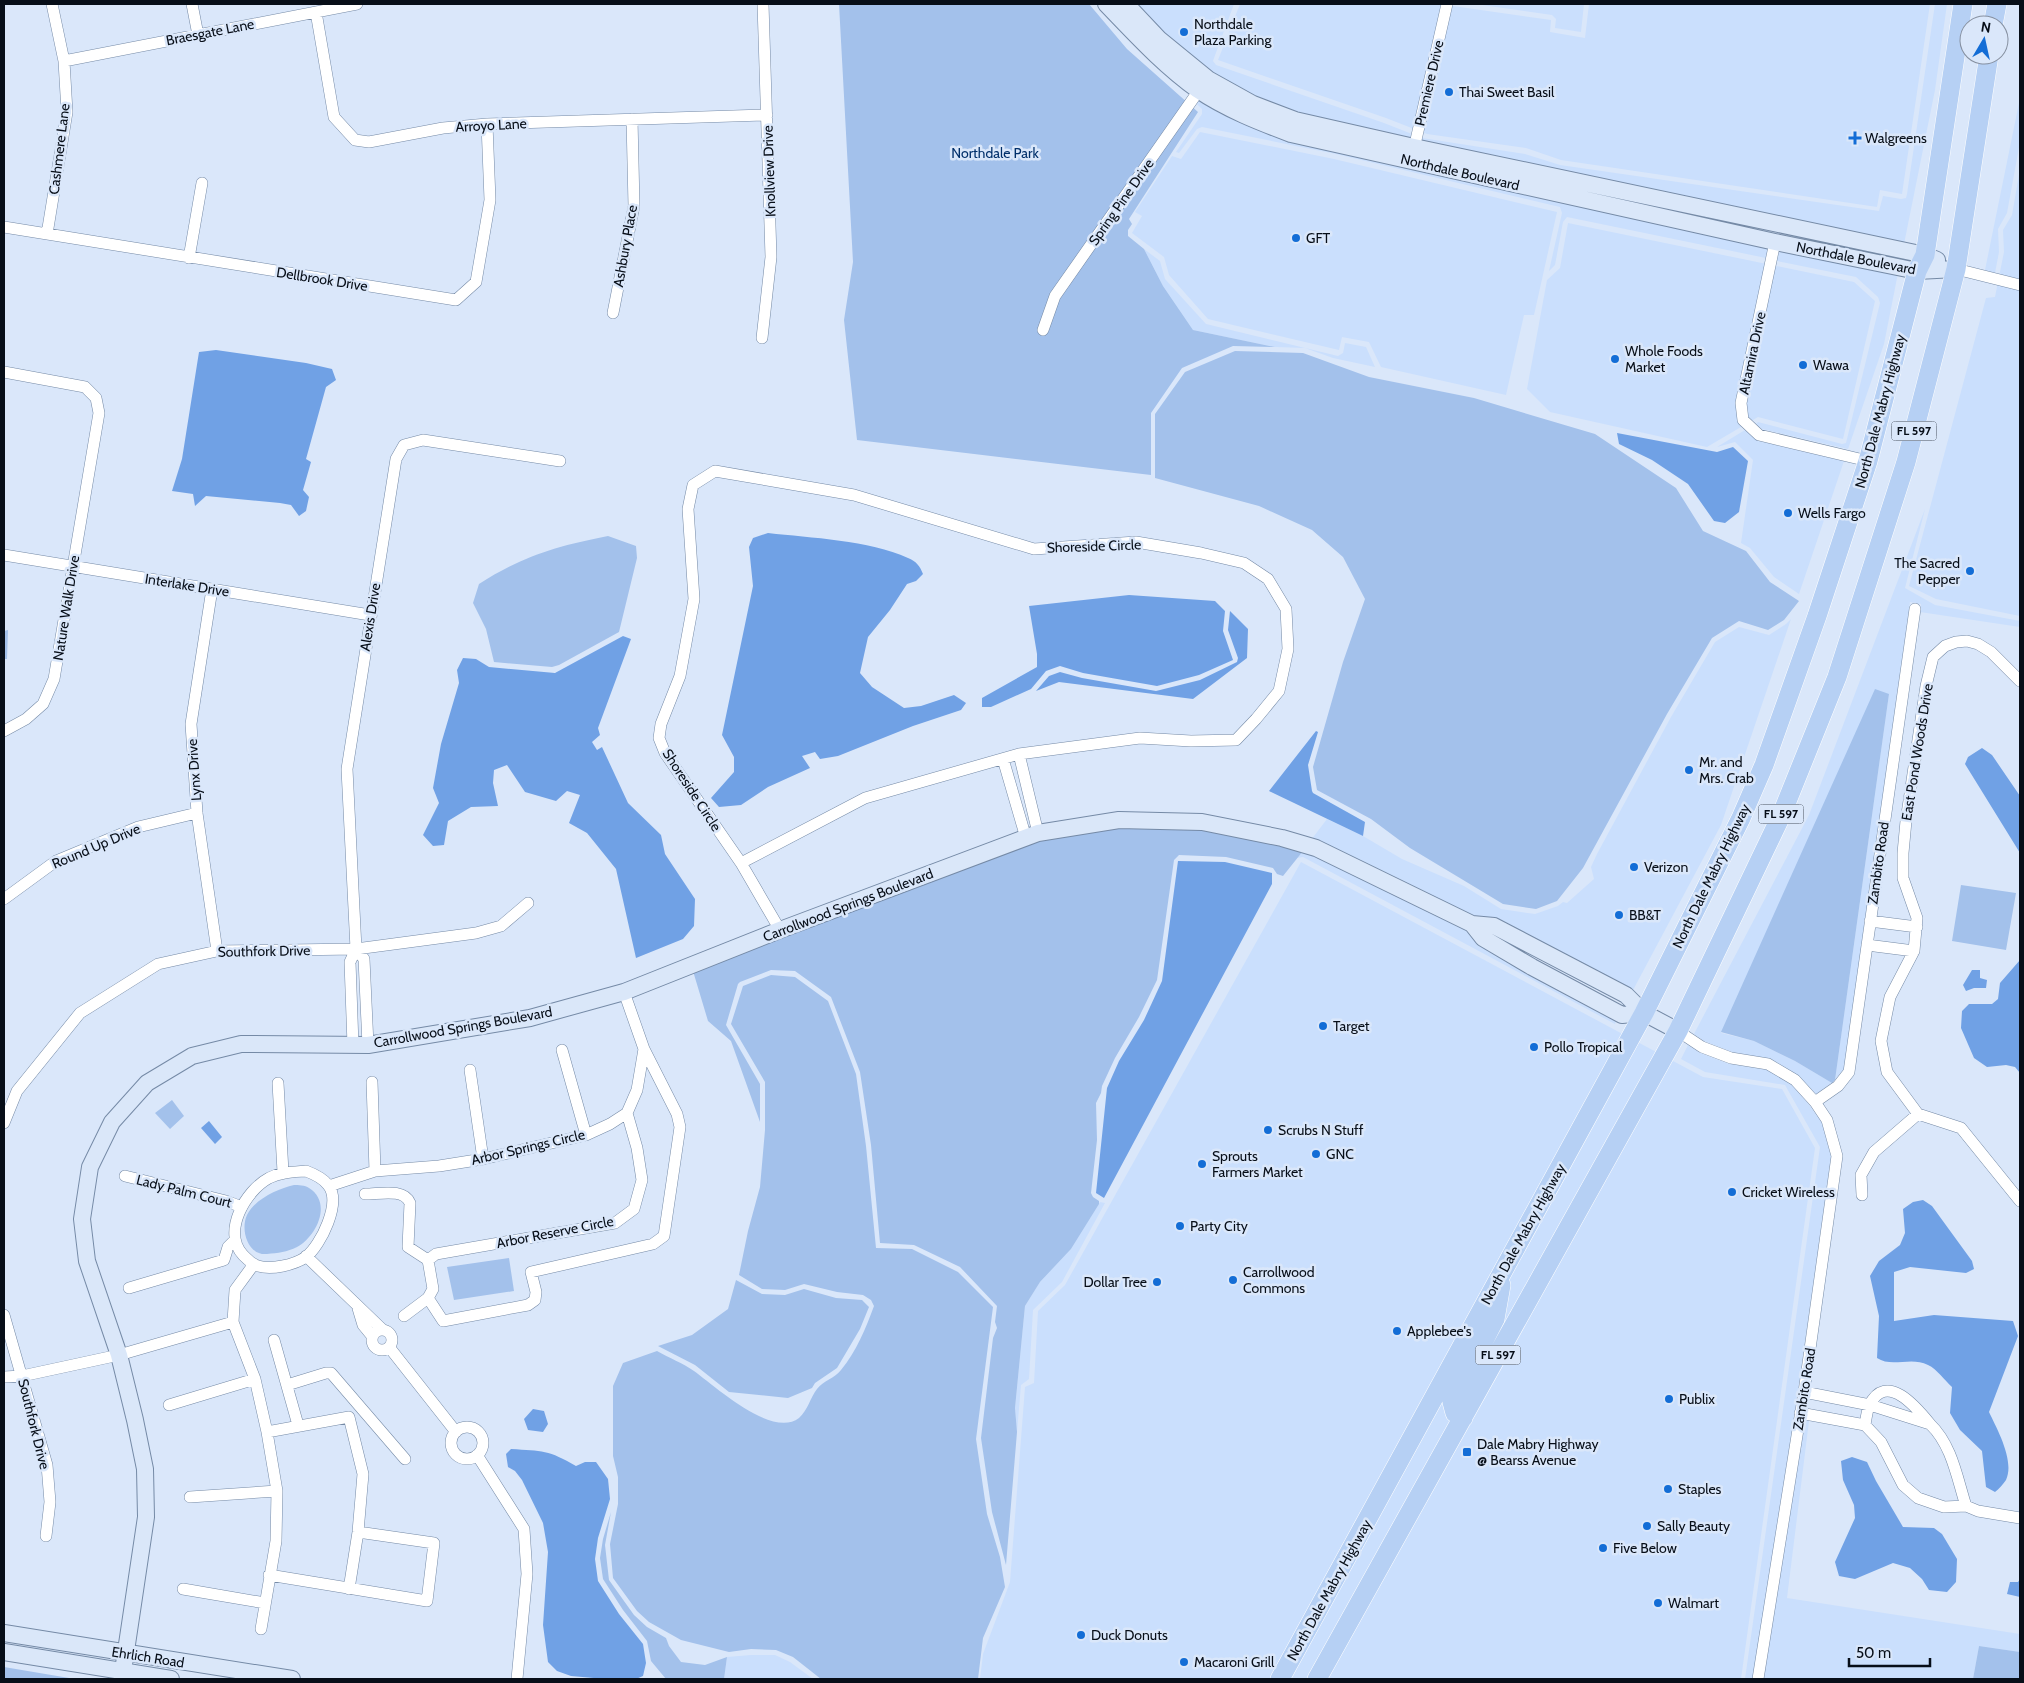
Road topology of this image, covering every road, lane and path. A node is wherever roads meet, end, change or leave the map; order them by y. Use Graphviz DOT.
graph roads {
  1 [pos="52,4"];
  2 [pos="192,4"];
  3 [pos="357,4"];
  4 [pos="763,4"];
  5 [pos="1106,4"];
  6 [pos="1126,4"];
  7 [pos="1446,4"];
  8 [pos="1963,4"];
  9 [pos="316,12"];
  10 [pos="198,35"];
  11 [pos="64,61"];
  12 [pos="1987,65"];
  13 [pos="1203,84"];
  14 [pos="767,115"];
  15 [pos="632,119"];
  16 [pos="487,124"];
  17 [pos="1413,154"];
  18 [pos="202,182"];
  19 [pos="1591,184"];
  20 [pos="1587,201"];
  21 [pos="1689,223"];
  22 [pos="1780,224"];
  23 [pos="4,227"];
  24 [pos="47,234"];
  25 [pos="1854,240"];
  26 [pos="1776,242"];
  27 [pos="189,258"];
  28 [pos="1921,263"];
  29 [pos="1956,269"];
  30 [pos="2020,285"];
  31 [pos="614,313"];
  32 [pos="1043,330"];
  33 [pos="762,338"];
  34 [pos="4,372"];
  35 [pos="560,461"];
  36 [pos="1868,461"];
  37 [pos="4,555"];
  38 [pos="72,566"];
  39 [pos="212,589"];
  40 [pos="1915,609"];
  41 [pos="370,616"];
  42 [pos="2020,681"];
  43 [pos="4,731"];
  44 [pos="1019,754"];
  45 [pos="1003,759"];
  46 [pos="197,812"];
  47 [pos="1032,836"];
  48 [pos="741,863"];
  49 [pos="4,898"];
  50 [pos="528,903"];
  51 [pos="1870,921"];
  52 [pos="1917,927"];
  53 [pos="780,930"];
  54 [pos="1867,945"];
  55 [pos="356,949"];
  56 [pos="217,951"];
  57 [pos="1914,951"];
  58 [pos="624,992"];
  59 [pos="1644,1013"];
  60 [pos="1678,1031"];
  61 [pos="361,1045"];
  62 [pos="643,1048"];
  63 [pos="562,1050"];
  64 [pos="470,1070"];
  65 [pos="372,1082"];
  66 [pos="278,1083"];
  67 [pos="1815,1102"];
  68 [pos="627,1113"];
  69 [pos="1918,1114"];
  70 [pos="4,1123"];
  71 [pos="586,1135"];
  72 [pos="483,1159"];
  73 [pos="375,1171"];
  74 [pos="284,1172"];
  75 [pos="125,1176"];
  76 [pos="330,1186"];
  77 [pos="365,1194"];
  78 [pos="1862,1195"];
  79 [pos="2020,1201"];
  80 [pos="242,1206"];
  81 [pos="234,1241"];
  82 [pos="306,1256"];
  83 [pos="432,1257"];
  84 [pos="254,1264"];
  85 [pos="1505,1266"];
  86 [pos="129,1288"];
  87 [pos="428,1298"];
  88 [pos="356,1303"];
  89 [pos="4,1315"];
  90 [pos="404,1316"];
  91 [pos="233,1322"];
  92 [pos="383,1330"];
  93 [pos="372,1336"];
  94 [pos="274,1340"];
  95 [pos="389,1347"];
  96 [pos="119,1355"];
  97 [pos="22,1376"];
  98 [pos="4,1377"];
  99 [pos="255,1379"];
  100 [pos="286,1385"];
  101 [pos="1804,1392"];
  102 [pos="169,1405"];
  103 [pos="1870,1405"];
  104 [pos="363,1410"];
  105 [pos="1800,1413"];
  106 [pos="349,1417"];
  107 [pos="1463,1418"];
  108 [pos="1930,1424"];
  109 [pos="298,1425"];
  110 [pos="1865,1425"];
  111 [pos="267,1432"];
  112 [pos="456,1432"];
  113 [pos="477,1456"];
  114 [pos="405,1459"];
  115 [pos="277,1491"];
  116 [pos="190,1497"];
  117 [pos="1966,1506"];
  118 [pos="2020,1518"];
  119 [pos="358,1532"];
  120 [pos="46,1536"];
  121 [pos="269,1575"];
  122 [pos="183,1589"];
  123 [pos="350,1589"];
  124 [pos="265,1603"];
  125 [pos="261,1629"];
  126 [pos="4,1633"];
  127 [pos="4,1652"];
  128 [pos="125,1653"];
  129 [pos="122,1672"];
  130 [pos="171,1679"];
  131 [pos="292,1679"];
  132 [pos="517,1679"];
  133 [pos="1280,1679"];
  134 [pos="1317,1679"];
  135 [pos="1758,1679"];
  1 -- 11 [label="street, Cashmere Lane"];
  2 -- 10 [label="street"];
  3 -- 9 [label="street, Braesgate Lane"];
  4 -- 14 [label="street, Knollview Drive"];
  5 -- 13 [label="street, Northdale Boulevard"];
  6 -- 13 [label="street, Northdale Boulevard"];
  7 -- 17 [label="street, Premiere Drive"];
  8 -- 28 [label="main road, North Dale Mabry Highway / FL 597"];
  9 -- 10 [label="street, Braesgate Lane"];
  9 -- 16 [label="street, Arroyo Lane"];
  10 -- 11 [label="street, Braesgate Lane"];
  11 -- 24 [label="street, Cashmere Lane"];
  12 -- 29 [label="main road, FL 597"];
  13 -- 17 [label="street, Northdale Boulevard"];
  13 -- 32 [label="street, Spring Pine Drive"];
  14 -- 15 [label="street, Arroyo Lane"];
  14 -- 33 [label="street, Knollview Drive"];
  15 -- 16 [label="street, Arroyo Lane"];
  15 -- 31 [label="street, Ashbury Place"];
  16 -- 27 [label="street, Dellbrook Drive"];
  17 -- 19 [label="street, Northdale Boulevard"];
  17 -- 20 [label="street, Northdale Boulevard"];
  18 -- 27 [label="street"];
  19 -- 20 [label="street"];
  19 -- 22 [label="street, Northdale Boulevard"];
  20 -- 21 [label="street, Northdale Boulevard"];
  21 -- 22 [label="street"];
  21 -- 26 [label="street, Northdale Boulevard"];
  22 -- 25 [label="street, Northdale Boulevard"];
  23 -- 24 [label="street, Dellbrook Drive"];
  24 -- 27 [label="street, Dellbrook Drive"];
  25 -- 26 [label="street"];
  25 -- 28 [label="street, Northdale Boulevard"];
  26 -- 28 [label="street, Northdale Boulevard"];
  26 -- 36 [label="street, Altamira Drive"];
  28 -- 29 [label="street, Northdale Boulevard"];
  28 -- 36 [label="main road, North Dale Mabry Highway / FL 597"];
  29 -- 30 [label="street"];
  29 -- 60 [label="main road, FL 597"];
  34 -- 38 [label="street, Nature Walk Drive"];
  35 -- 41 [label="street, Alexis Drive"];
  36 -- 59 [label="main road, North Dale Mabry Highway / FL 597"];
  37 -- 38 [label="street, Interlake Drive"];
  38 -- 39 [label="street, Interlake Drive"];
  38 -- 43 [label="street, Nature Walk Drive"];
  39 -- 41 [label="street, Interlake Drive"];
  39 -- 46 [label="street, Lynx Drive"];
  40 -- 51 [label="street, Zambito Road"];
  41 -- 55 [label="street, Alexis Drive"];
  42 -- 52 [label="street, East Pond Woods Drive"];
  44 -- 45 [label="street, Shoreside Circle"];
  44 -- 47 [label="street"];
  44 -- 48 [label="street, Shoreside Circle"];
  45 -- 47 [label="street"];
  45 -- 48 [label="street, Shoreside Circle"];
  46 -- 49 [label="street, Round Up Drive"];
  46 -- 56 [label="street, Lynx Drive"];
  47 -- 53 [label="street, Carrollwood Springs Boulevard"];
  47 -- 59 [label="street, Carrollwood Springs Boulevard"];
  48 -- 53 [label="street, Shoreside Circle"];
  50 -- 55 [label="street, Southfork Drive"];
  51 -- 52 [label="street"];
  51 -- 54 [label="street, Zambito Road"];
  52 -- 57 [label="street, East Pond Woods Drive"];
  53 -- 58 [label="street, Carrollwood Springs Boulevard"];
  54 -- 57 [label="street"];
  54 -- 67 [label="street, Zambito Road"];
  55 -- 56 [label="street, Southfork Drive"];
  55 -- 61 [label="street, Alexis Drive"];
  56 -- 70 [label="street, Southfork Drive"];
  57 -- 69 [label="street"];
  58 -- 61 [label="street, Carrollwood Springs Boulevard"];
  58 -- 62 [label="street"];
  59 -- 60 [label="street, Carrollwood Springs Boulevard"];
  59 -- 85 [label="main road, North Dale Mabry Highway / FL 597"];
  60 -- 67 [label="street, Zambito Road"];
  60 -- 107 [label="main road, FL 597"];
  61 -- 96 [label="street, Carrollwood Springs Boulevard"];
  62 -- 68 [label="street"];
  62 -- 87 [label="street"];
  63 -- 71 [label="street"];
  64 -- 72 [label="street"];
  65 -- 73 [label="street"];
  66 -- 74 [label="street"];
  67 -- 101 [label="street, Zambito Road"];
  68 -- 71 [label="street, Arbor Springs Circle"];
  68 -- 83 [label="street, Arbor Reserve Circle"];
  69 -- 78 [label="street"];
  69 -- 79 [label="street"];
  71 -- 72 [label="street, Arbor Springs Circle"];
  72 -- 73 [label="street, Arbor Springs Circle"];
  73 -- 76 [label="street, Arbor Springs Circle"];
  74 -- 76 [label="street"];
  74 -- 80 [label="street"];
  75 -- 80 [label="street, Lady Palm Court"];
  76 -- 82 [label="street"];
  77 -- 83 [label="street"];
  80 -- 81 [label="street"];
  81 -- 84 [label="street"];
  81 -- 86 [label="street"];
  82 -- 84 [label="street"];
  82 -- 88 [label="street"];
  83 -- 87 [label="street"];
  84 -- 91 [label="street"];
  85 -- 107 [label="main road"];
  85 -- 133 [label="main road, North Dale Mabry Highway / FL 597"];
  87 -- 90 [label="street"];
  88 -- 92 [label="street"];
  88 -- 93 [label="street"];
  89 -- 97 [label="street, Southfork Drive"];
  91 -- 96 [label="street"];
  91 -- 99 [label="street"];
  92 -- 93 [label="street"];
  92 -- 95 [label="street"];
  93 -- 95 [label="street"];
  94 -- 100 [label="street"];
  95 -- 112 [label="street"];
  96 -- 97 [label="street"];
  96 -- 128 [label="street, Carrollwood Springs Boulevard"];
  97 -- 98 [label="street"];
  97 -- 120 [label="street, Southfork Drive"];
  99 -- 102 [label="street"];
  99 -- 111 [label="street"];
  100 -- 104 [label="street"];
  100 -- 109 [label="street"];
  101 -- 103 [label="street"];
  101 -- 105 [label="street, Zambito Road"];
  103 -- 108 [label="street"];
  103 -- 108 [label="street"];
  103 -- 110 [label="street"];
  104 -- 106 [label="street"];
  104 -- 114 [label="street"];
  105 -- 110 [label="street"];
  105 -- 135 [label="street, Zambito Road"];
  106 -- 109 [label="street"];
  106 -- 119 [label="street"];
  107 -- 134 [label="main road, FL 597"];
  108 -- 117 [label="street"];
  109 -- 111 [label="street"];
  110 -- 117 [label="street"];
  111 -- 115 [label="street"];
  112 -- 113 [label="street"];
  112 -- 113 [label="street"];
  113 -- 132 [label="street"];
  115 -- 116 [label="street"];
  115 -- 121 [label="street"];
  117 -- 118 [label="street"];
  119 -- 123 [label="street"];
  119 -- 123 [label="street"];
  121 -- 123 [label="street"];
  121 -- 124 [label="street"];
  122 -- 124 [label="street"];
  124 -- 125 [label="street"];
  126 -- 128 [label="street, Ehrlich Road"];
  127 -- 129 [label="street, Ehrlich Road"];
  128 -- 129 [label="street, Carrollwood Springs Boulevard"];
  128 -- 131 [label="street, Ehrlich Road"];
  129 -- 130 [label="street, Ehrlich Road"];
}
